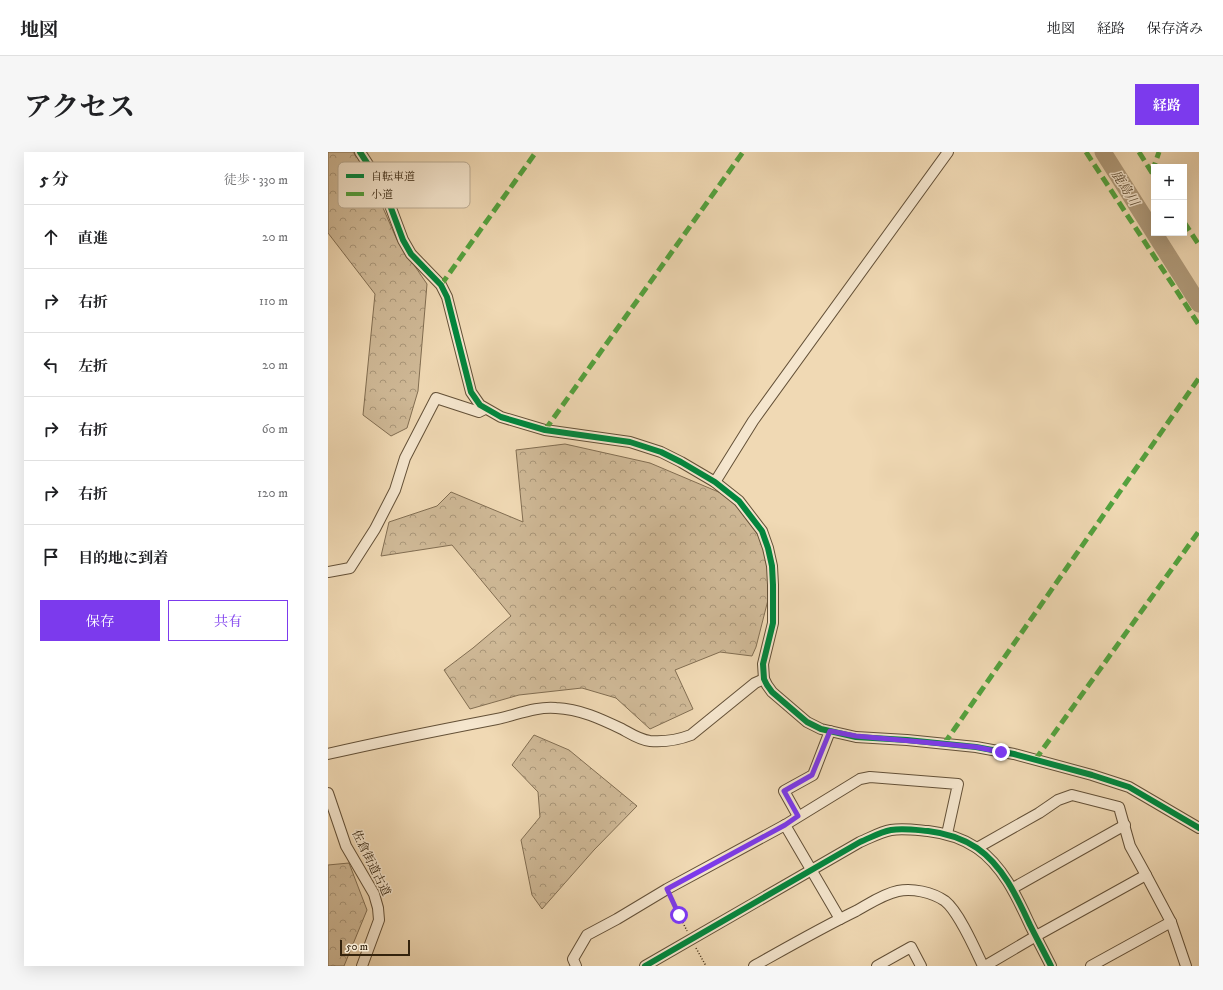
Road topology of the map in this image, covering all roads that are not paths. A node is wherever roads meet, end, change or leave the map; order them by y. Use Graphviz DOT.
graph roads {
  1 [pos="360,152"];
  2 [pos="948,152"];
  3 [pos="366,162"];
  4 [pos="391,208"];
  5 [pos="485,409"];
  6 [pos="715,482"];
  7 [pos="328,572"];
  8 [pos="764,679"];
  9 [pos="830,731"];
  10 [pos="328,754"];
  11 [pos="328,793"];
  12 [pos="798,816"];
  13 [pos="785,825"];
  14 [pos="1125,825"];
  15 [pos="1199,828"];
  16 [pos="947,834"];
  17 [pos="977,848"];
  18 [pos="812,870"];
  19 [pos="1146,875"];
  20 [pos="1013,888"];
  21 [pos="840,919"];
  22 [pos="1171,922"];
  23 [pos="1036,936"];
  24 [pos="362,966"];
  25 [pos="576,966"];
  26 [pos="645,966"];
  27 [pos="754,966"];
  28 [pos="877,966"];
  29 [pos="921,966"];
  30 [pos="984,966"];
  31 [pos="1051,966"];
  32 [pos="1091,966"];
  33 [pos="1186,966"];
  1 -- 3 [label="street"];
  2 -- 6 [label="street"];
  4 -- 5 [label="street"];
  5 -- 6 [label="street"];
  5 -- 7 [label="street"];
  6 -- 8 [label="street"];
  8 -- 9 [label="street"];
  8 -- 10 [label="street"];
  9 -- 12 [label="street"];
  9 -- 15 [label="street"];
  11 -- 24 [label="street, 佐倉街道古道"];
  12 -- 13 [label="street"];
  12 -- 16 [label="street"];
  13 -- 18 [label="street"];
  13 -- 25 [label="street"];
  14 -- 17 [label="street"];
  14 -- 19 [label="street"];
  14 -- 20 [label="street"];
  16 -- 17 [label="street"];
  16 -- 18 [label="street"];
  17 -- 20 [label="street"];
  18 -- 21 [label="street"];
  18 -- 26 [label="street"];
  19 -- 22 [label="street"];
  19 -- 23 [label="street"];
  20 -- 23 [label="street"];
  21 -- 27 [label="street"];
  21 -- 30 [label="street"];
  22 -- 32 [label="street"];
  22 -- 33 [label="street"];
  23 -- 30 [label="street"];
  23 -- 31 [label="street"];
  28 -- 29 [label="street"];
}
